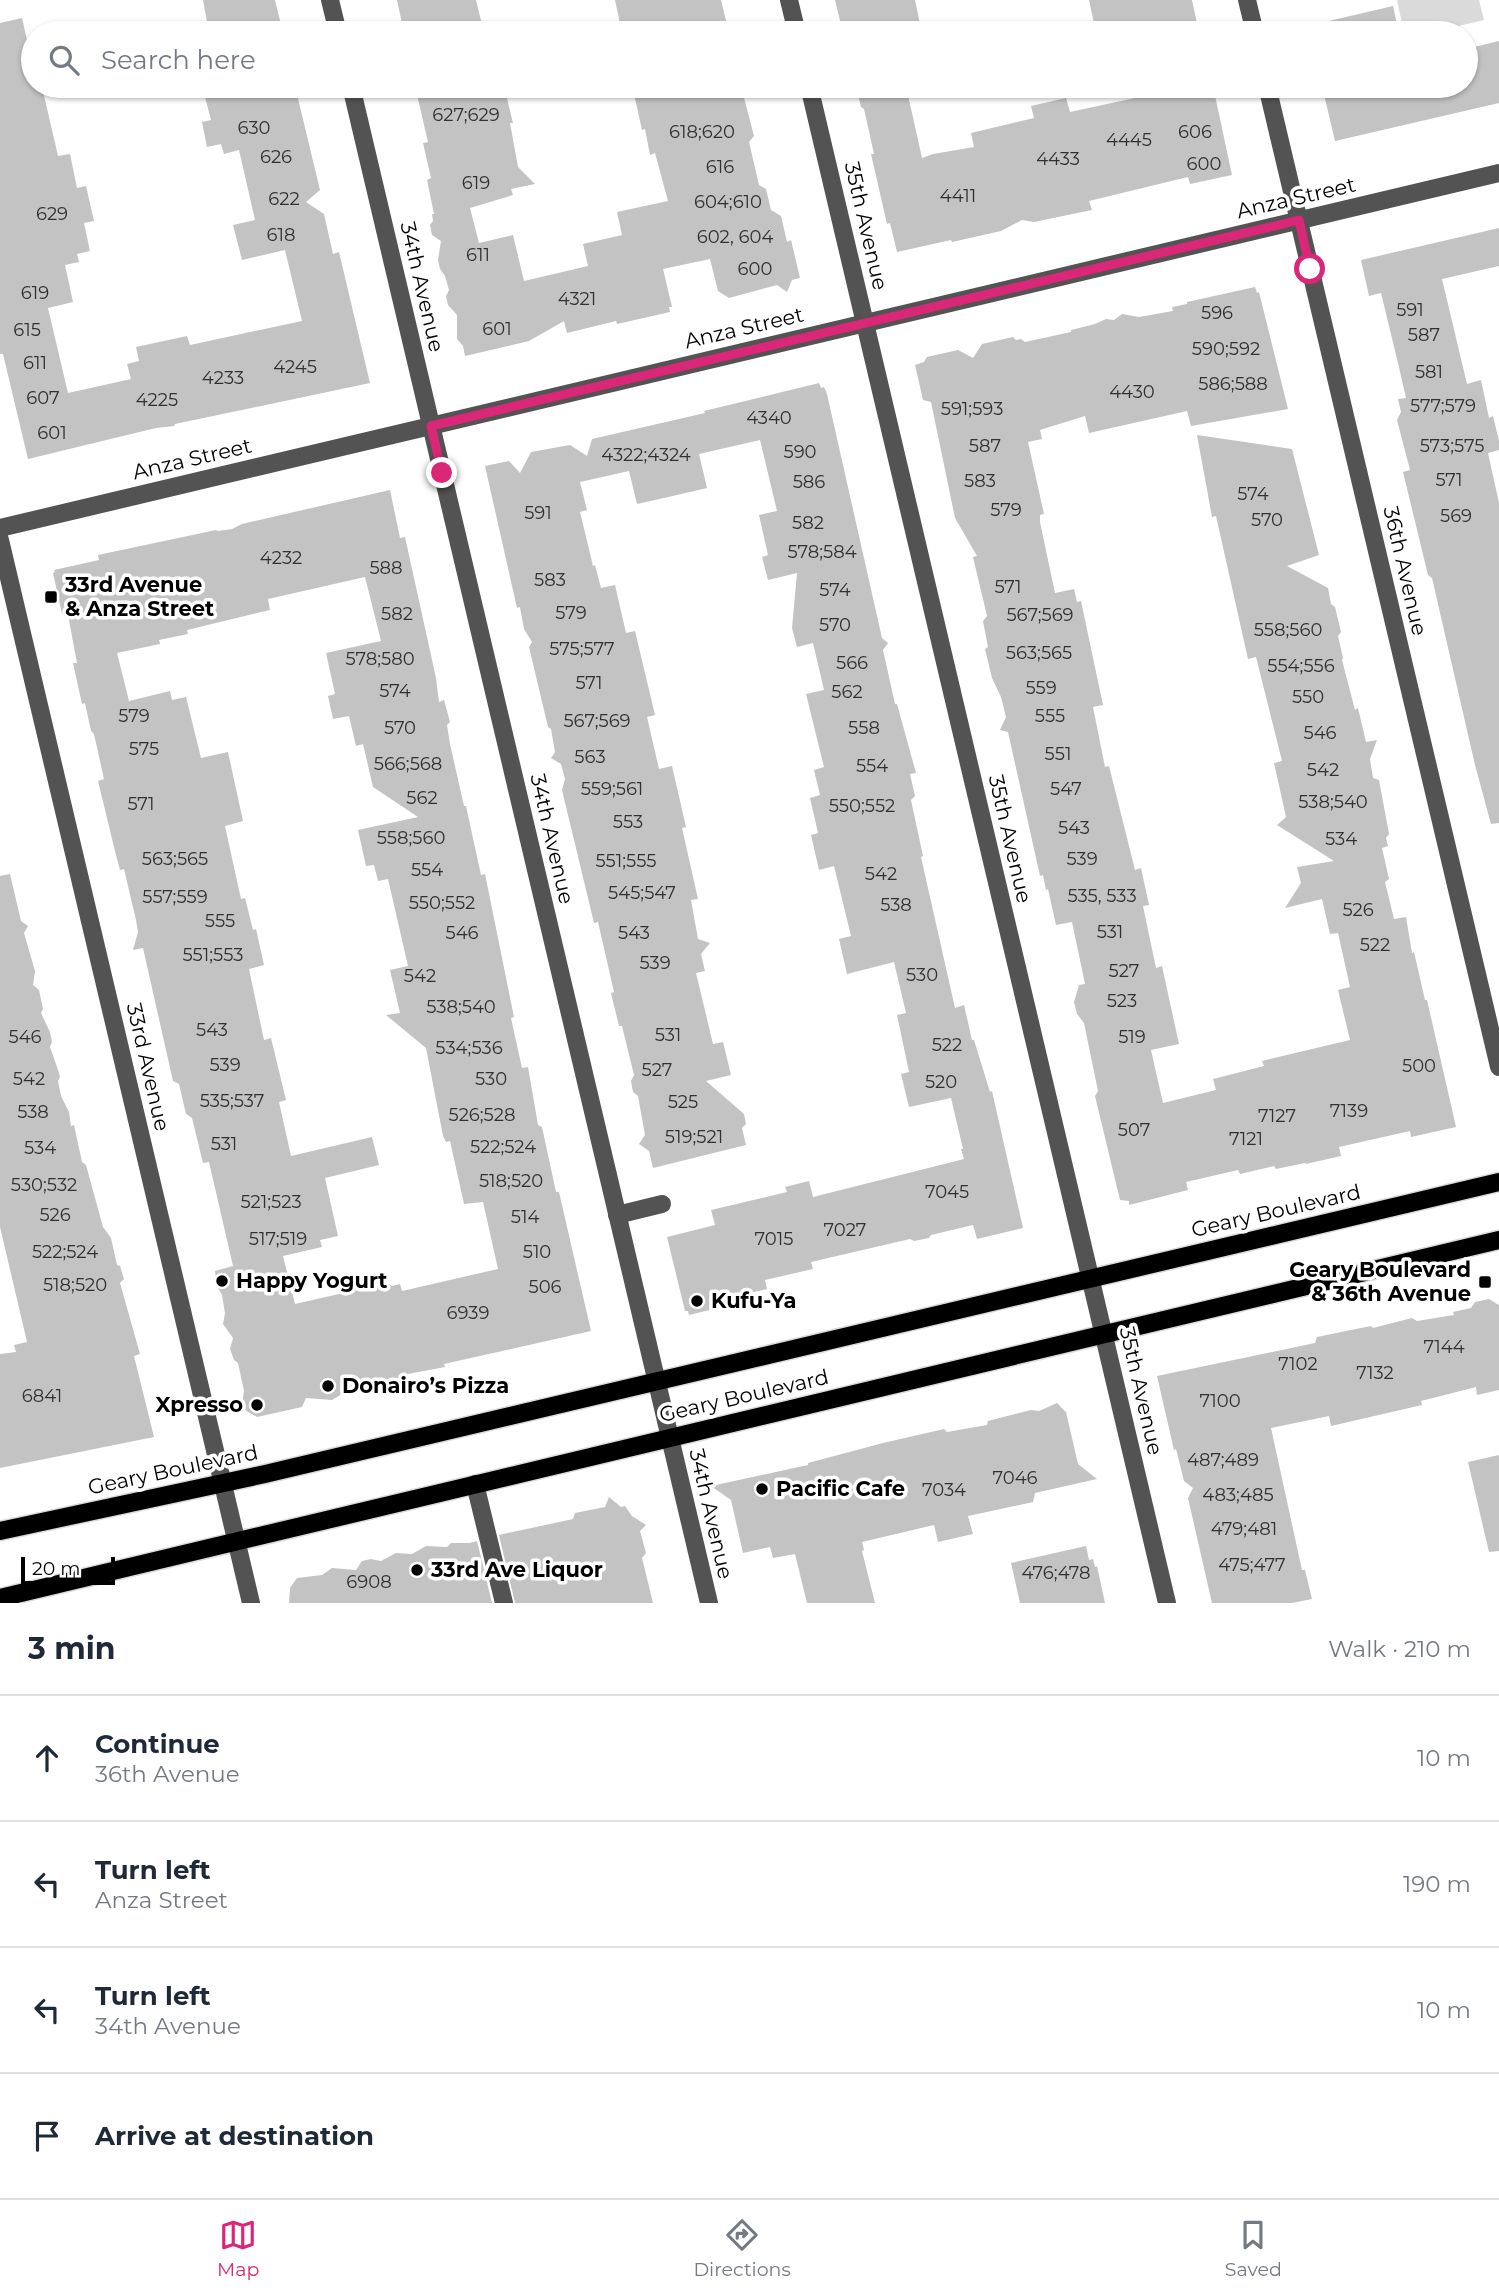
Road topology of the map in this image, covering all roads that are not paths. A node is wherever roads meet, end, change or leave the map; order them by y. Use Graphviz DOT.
graph roads {
  1 [pos="330,0"];
  2 [pos="789,0"];
  3 [pos="1247,0"];
  4 [pos="335,21"];
  5 [pos="794,21"];
  6 [pos="1252,21"];
  7 [pos="354,98"];
  8 [pos="812,98"];
  9 [pos="1270,98"];
  10 [pos="1499,173"];
  11 [pos="1299,220"];
  12 [pos="865,323"];
  13 [pos="431,426"];
  14 [pos="0,528"];
  15 [pos="0,540"];
  16 [pos="1499,1067"];
  17 [pos="1499,1182"];
  18 [pos="662,1204"];
  19 [pos="617,1215"];
  20 [pos="1499,1240"];
  21 [pos="1090,1279"];
  22 [pos="1104,1333"];
  23 [pos="657,1381"];
  24 [pos="670,1437"];
  25 [pos="222,1483"];
  26 [pos="475,1484"];
  27 [pos="0,1531"];
  28 [pos="236,1541"];
  29 [pos="0,1598"];
  30 [pos="251,1603"];
  31 [pos="504,1603"];
  32 [pos="709,1603"];
  33 [pos="1167,1603"];
  1 -- 4 [label="street"];
  2 -- 5 [label="street"];
  3 -- 6 [label="street"];
  7 -- 13 [label="street, 34th Avenue"];
  8 -- 12 [label="street, 35th Avenue"];
  9 -- 11 [label="street, 36th Avenue"];
  10 -- 11 [label="street, Anza Street"];
  11 -- 12 [label="street, Anza Street"];
  11 -- 16 [label="street, 36th Avenue"];
  12 -- 13 [label="street, Anza Street"];
  12 -- 21 [label="street, 35th Avenue"];
  13 -- 14 [label="street, Anza Street"];
  13 -- 19 [label="street, 34th Avenue"];
  15 -- 25 [label="street, 33rd Avenue"];
  17 -- 21 [label="main road, Geary Boulevard"];
  18 -- 19 [label="street"];
  19 -- 23 [label="street, 34th Avenue"];
  20 -- 22 [label="main road, Geary Boulevard"];
  21 -- 22 [label="street, 35th Avenue"];
  21 -- 23 [label="main road, Geary Boulevard"];
  22 -- 24 [label="main road, Geary Boulevard"];
  22 -- 33 [label="street, 35th Avenue"];
  23 -- 24 [label="street, 34th Avenue"];
  23 -- 25 [label="main road, Geary Boulevard"];
  24 -- 26 [label="main road, Geary Boulevard"];
  24 -- 32 [label="street, 34th Avenue"];
  25 -- 27 [label="main road, Geary Boulevard"];
  25 -- 28 [label="street, 33rd Avenue"];
  26 -- 28 [label="main road, Geary Boulevard"];
  26 -- 31 [label="street"];
  28 -- 29 [label="main road, Geary Boulevard"];
  28 -- 30 [label="street, 33rd Avenue"];
}
